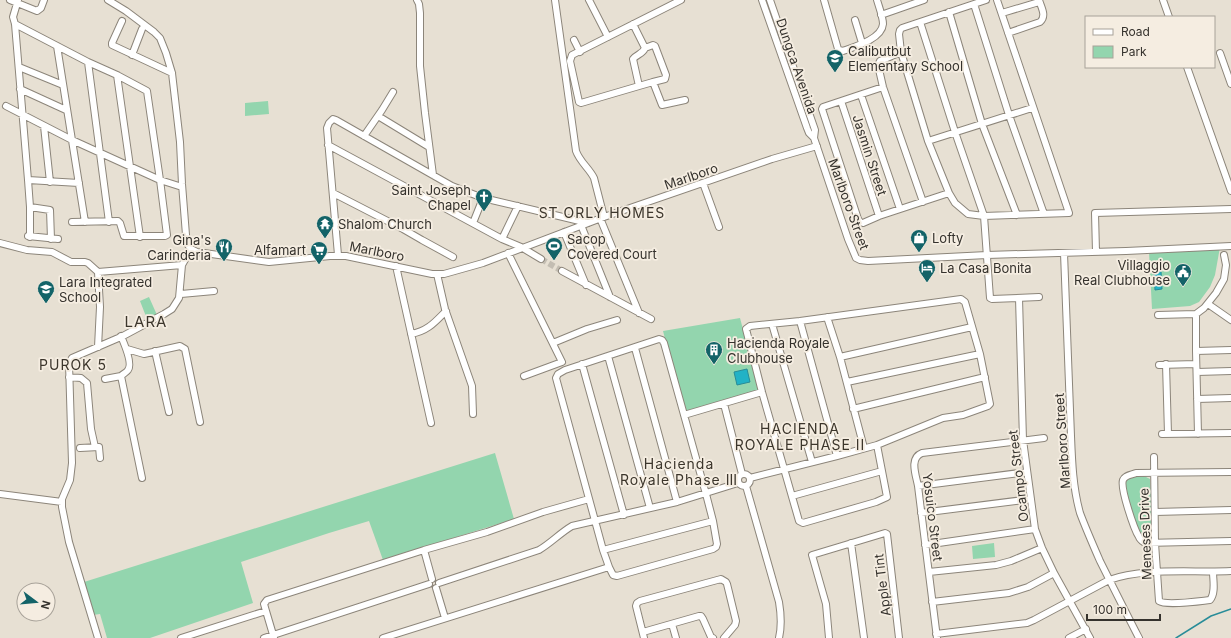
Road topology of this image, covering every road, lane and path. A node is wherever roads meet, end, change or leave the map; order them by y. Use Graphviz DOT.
graph roads {
  1 [pos="10,0"];
  2 [pos="44,0"];
  3 [pos="108,0"];
  4 [pos="417,0"];
  5 [pos="555,0"];
  6 [pos="589,0"];
  7 [pos="681,0"];
  8 [pos="762,0"];
  9 [pos="770,0"];
  10 [pos="824,0"];
  11 [pos="877,0"];
  12 [pos="902,0"];
  13 [pos="924,0"];
  14 [pos="986,0"];
  15 [pos="997,0"];
  16 [pos="1163,0"];
  17 [pos="17,1"];
  18 [pos="1039,1"];
  19 [pos="974,4"];
  20 [pos="904,7"];
  21 [pos="949,12"];
  22 [pos="1002,13"];
  23 [pos="881,15"];
  24 [pos="1169,16"];
  25 [pos="855,20"];
  26 [pos="122,21"];
  27 [pos="920,22"];
  28 [pos="15,24"];
  29 [pos="633,24"];
  30 [pos="142,29"];
  31 [pos="1008,33"];
  32 [pos="608,37"];
  33 [pos="574,40"];
  34 [pos="862,44"];
  35 [pos="57,46"];
  36 [pos="644,48"];
  37 [pos="580,52"];
  38 [pos="901,52"];
  39 [pos="1220,53"];
  40 [pos="132,55"];
  41 [pos="88,62"];
  42 [pos="19,67"];
  43 [pos="1187,68"];
  44 [pos="172,73"];
  45 [pos="117,75"];
  46 [pos="653,82"];
  47 [pos="1231,84"];
  48 [pos="63,85"];
  49 [pos="639,86"];
  50 [pos="883,87"];
  51 [pos="20,89"];
  52 [pos="393,92"];
  53 [pos="861,95"];
  54 [pos="685,100"];
  55 [pos="840,101"];
  56 [pos="6,106"];
  57 [pos="1032,108"];
  58 [pos="66,110"];
  59 [pos="23,115"];
  60 [pos="1009,115"];
  61 [pos="378,116"];
  62 [pos="982,124"];
  63 [pos="44,126"];
  64 [pos="954,132"];
  65 [pos="364,136"];
  66 [pos="814,138"];
  67 [pos="72,140"];
  68 [pos="928,141"];
  69 [pos="328,145"];
  70 [pos="817,146"];
  71 [pos="429,147"];
  72 [pos="100,152"];
  73 [pos="130,166"];
  74 [pos="433,175"];
  75 [pos="28,180"];
  76 [pos="160,180"];
  77 [pos="50,182"];
  78 [pos="703,183"];
  79 [pos="79,184"];
  80 [pos="182,187"];
  81 [pos="1231,191"];
  82 [pos="333,193"];
  83 [pos="949,193"];
  84 [pos="484,198"];
  85 [pos="923,202"];
  86 [pos="518,206"];
  87 [pos="30,207"];
  88 [pos="1231,208"];
  89 [pos="900,209"];
  90 [pos="1044,214"];
  91 [pos="1017,215"];
  92 [pos="879,216"];
  93 [pos="984,216"];
  94 [pos="602,218"];
  95 [pos="72,222"];
  96 [pos="84,222"];
  97 [pos="109,222"];
  98 [pos="473,223"];
  99 [pos="588,223"];
  100 [pos="581,226"];
  101 [pos="719,227"];
  102 [pos="564,232"];
  103 [pos="140,237"];
  104 [pos="51,239"];
  105 [pos="58,239"];
  106 [pos="502,239"];
  107 [pos="0,243"];
  108 [pos="1231,246"];
  109 [pos="521,247"];
  110 [pos="191,249"];
  111 [pos="508,252"];
  112 [pos="1096,252"];
  113 [pos="1064,253"];
  114 [pos="338,255"];
  115 [pos="987,255"];
  116 [pos="1224,255"];
  117 [pos="453,256"];
  118 [pos="541,259"];
  119 [pos="182,265"];
  120 [pos="1228,265"];
  121 [pos="396,266"];
  122 [pos="98,272"];
  123 [pos="562,272"];
  124 [pos="437,274"];
  125 [pos="1228,275"];
  126 [pos="586,285"];
  127 [pos="214,291"];
  128 [pos="181,294"];
  129 [pos="610,297"];
  130 [pos="1039,297"];
  131 [pos="1019,298"];
  132 [pos="1208,304"];
  133 [pos="446,311"];
  134 [pos="639,313"];
  135 [pos="1196,314"];
  136 [pos="1158,316"];
  137 [pos="828,317"];
  138 [pos="651,319"];
  139 [pos="617,320"];
  140 [pos="1231,320"];
  141 [pos="800,321"];
  142 [pos="772,324"];
  143 [pos="972,327"];
  144 [pos="412,334"];
  145 [pos="121,336"];
  146 [pos="553,343"];
  147 [pos="98,347"];
  148 [pos="635,348"];
  149 [pos="127,349"];
  150 [pos="1231,350"];
  151 [pos="155,351"];
  152 [pos="1196,352"];
  153 [pos="980,354"];
  154 [pos="608,356"];
  155 [pos="840,357"];
  156 [pos="582,364"];
  157 [pos="1166,364"];
  158 [pos="1196,364"];
  159 [pos="1158,365"];
  160 [pos="1231,371"];
  161 [pos="1197,372"];
  162 [pos="120,376"];
  163 [pos="524,376"];
  164 [pos="69,377"];
  165 [pos="985,377"];
  166 [pos="105,379"];
  167 [pos="847,382"];
  168 [pos="762,392"];
  169 [pos="1231,398"];
  170 [pos="1198,399"];
  171 [pos="724,404"];
  172 [pos="854,409"];
  173 [pos="169,412"];
  174 [pos="473,414"];
  175 [pos="684,415"];
  176 [pos="200,422"];
  177 [pos="431,423"];
  178 [pos="1231,433"];
  179 [pos="1198,434"];
  180 [pos="1044,438"];
  181 [pos="1024,440"];
  182 [pos="877,444"];
  183 [pos="95,447"];
  184 [pos="80,448"];
  185 [pos="864,448"];
  186 [pos="837,456"];
  187 [pos="1154,457"];
  188 [pos="100,458"];
  189 [pos="812,462"];
  190 [pos="784,470"];
  191 [pos="882,471"];
  192 [pos="1027,472"];
  193 [pos="1231,472"];
  194 [pos="1154,473"];
  195 [pos="742,474"];
  196 [pos="142,478"];
  197 [pos="750,478"];
  198 [pos="738,483"];
  199 [pos="746,486"];
  200 [pos="918,486"];
  201 [pos="0,494"];
  202 [pos="706,494"];
  203 [pos="792,496"];
  204 [pos="589,499"];
  205 [pos="1031,499"];
  206 [pos="62,502"];
  207 [pos="677,502"];
  208 [pos="650,508"];
  209 [pos="1231,510"];
  210 [pos="1155,512"];
  211 [pos="921,513"];
  212 [pos="624,515"];
  213 [pos="595,520"];
  214 [pos="713,521"];
  215 [pos="1035,529"];
  216 [pos="1231,541"];
  217 [pos="851,543"];
  218 [pos="1155,543"];
  219 [pos="925,545"];
  220 [pos="1042,548"];
  221 [pos="424,550"];
  222 [pos="603,550"];
  223 [pos="609,567"];
  224 [pos="929,572"];
  225 [pos="1156,572"];
  226 [pos="1213,572"];
  227 [pos="1231,572"];
  228 [pos="1054,573"];
  229 [pos="1109,580"];
  230 [pos="431,582"];
  231 [pos="437,586"];
  232 [pos="1069,601"];
  233 [pos="932,602"];
  234 [pos="266,611"];
  235 [pos="445,618"];
  236 [pos="672,624"];
  237 [pos="1086,629"];
  238 [pos="643,635"];
  239 [pos="274,636"];
  240 [pos="936,636"];
  241 [pos="98,638"];
  242 [pos="181,638"];
  243 [pos="264,638"];
  244 [pos="382,638"];
  245 [pos="676,638"];
  246 [pos="713,638"];
  247 [pos="724,638"];
  248 [pos="779,638"];
  249 [pos="829,638"];
  250 [pos="864,638"];
  251 [pos="899,638"];
  252 [pos="1069,638"];
  253 [pos="1090,638"];
  254 [pos="1139,638"];
  1 -- 17 [label="street"];
  2 -- 17 [label="street"];
  3 -- 44 [label="street"];
  4 -- 71 [label="street"];
  5 -- 94 [label="street"];
  6 -- 32 [label="street"];
  7 -- 29 [label="street"];
  8 -- 66 [label="street, Dungca Avenida"];
  9 -- 66 [label="street, Dungca Avenida"];
  10 -- 34 [label="street"];
  11 -- 23 [label="street"];
  12 -- 20 [label="street"];
  13 -- 20 [label="street"];
  14 -- 19 [label="street"];
  15 -- 22 [label="street"];
  16 -- 24 [label="street"];
  17 -- 28 [label="street"];
  18 -- 22 [label="street"];
  18 -- 31 [label="street"];
  19 -- 21 [label="street"];
  19 -- 60 [label="street"];
  20 -- 23 [label="street"];
  21 -- 27 [label="street"];
  21 -- 62 [label="street"];
  22 -- 31 [label="street"];
  23 -- 34 [label="street"];
  25 -- 34 [label="street"];
  26 -- 40 [label="street"];
  27 -- 38 [label="street"];
  27 -- 64 [label="street"];
  28 -- 35 [label="street"];
  28 -- 42 [label="street"];
  29 -- 32 [label="street"];
  29 -- 36 [label="street"];
  30 -- 40 [label="street"];
  31 -- 57 [label="street"];
  32 -- 37 [label="street"];
  33 -- 37 [label="street"];
  35 -- 41 [label="street"];
  35 -- 48 [label="street"];
  36 -- 46 [label="street"];
  36 -- 49 [label="street"];
  37 -- 49 [label="street"];
  38 -- 50 [label="street"];
  38 -- 68 [label="street"];
  39 -- 47 [label="street"];
  40 -- 44 [label="street"];
  41 -- 45 [label="street"];
  41 -- 72 [label="street"];
  42 -- 48 [label="street"];
  42 -- 51 [label="street"];
  43 -- 81 [label="street"];
  44 -- 80 [label="street"];
  45 -- 73 [label="street"];
  45 -- 76 [label="street"];
  46 -- 49 [label="street"];
  46 -- 54 [label="street"];
  48 -- 58 [label="street"];
  50 -- 53 [label="street"];
  50 -- 85 [label="street"];
  51 -- 58 [label="street"];
  51 -- 59 [label="street"];
  52 -- 61 [label="street"];
  53 -- 55 [label="street"];
  53 -- 89 [label="street"];
  55 -- 92 [label="street, Jasmin Street"];
  55 -- 92 [label="street"];
  56 -- 59 [label="street"];
  57 -- 60 [label="street"];
  57 -- 90 [label="street"];
  58 -- 67 [label="street"];
  59 -- 63 [label="street"];
  59 -- 75 [label="street"];
  60 -- 62 [label="street"];
  60 -- 90 [label="street"];
  61 -- 65 [label="street"];
  61 -- 71 [label="street"];
  62 -- 64 [label="street"];
  62 -- 91 [label="street"];
  63 -- 67 [label="street"];
  63 -- 77 [label="street"];
  64 -- 68 [label="street"];
  64 -- 93 [label="street"];
  65 -- 69 [label="street"];
  65 -- 74 [label="street"];
  66 -- 70 [label="street, Dungca Avenida"];
  67 -- 72 [label="street"];
  67 -- 79 [label="street"];
  68 -- 83 [label="street"];
  69 -- 82 [label="street"];
  69 -- 98 [label="street"];
  70 -- 78 [label="street, Marlboro"];
  70 -- 115 [label="street, Marlboro Street"];
  71 -- 74 [label="street"];
  72 -- 73 [label="street"];
  72 -- 97 [label="street"];
  73 -- 76 [label="street"];
  73 -- 103 [label="street"];
  74 -- 84 [label="street"];
  75 -- 77 [label="street"];
  75 -- 87 [label="street"];
  76 -- 80 [label="street"];
  76 -- 103 [label="street"];
  77 -- 79 [label="street"];
  78 -- 94 [label="street, Marlboro"];
  78 -- 101 [label="street"];
  79 -- 96 [label="street"];
  80 -- 110 [label="street"];
  82 -- 114 [label="street"];
  82 -- 117 [label="street"];
  83 -- 85 [label="street"];
  83 -- 93 [label="street"];
  84 -- 86 [label="street"];
  84 -- 98 [label="street"];
  85 -- 89 [label="street"];
  86 -- 99 [label="street"];
  86 -- 106 [label="street"];
  87 -- 104 [label="street"];
  87 -- 104 [label="street"];
  88 -- 112 [label="street"];
  89 -- 92 [label="street"];
  90 -- 91 [label="street"];
  91 -- 93 [label="street"];
  93 -- 115 [label="street"];
  94 -- 99 [label="street, Marlboro"];
  94 -- 134 [label="street"];
  95 -- 96 [label="street"];
  96 -- 97 [label="street"];
  97 -- 103 [label="street"];
  98 -- 106 [label="street"];
  99 -- 100 [label="street, Marlboro"];
  100 -- 102 [label="street, Marlboro"];
  100 -- 129 [label="street"];
  102 -- 109 [label="street, Marlboro"];
  102 -- 126 [label="street"];
  104 -- 105 [label="street"];
  106 -- 109 [label="street"];
  107 -- 122 [label="street"];
  108 -- 112 [label="street"];
  109 -- 111 [label="street, Marlboro"];
  109 -- 118 [label="street"];
  110 -- 114 [label="street, Marlboro"];
  110 -- 119 [label="street"];
  111 -- 124 [label="street, Marlboro"];
  111 -- 146 [label="street"];
  112 -- 113 [label="street"];
  113 -- 115 [label="street"];
  113 -- 229 [label="street, Marlboro Street"];
  114 -- 121 [label="street, Marlboro"];
  115 -- 131 [label="street"];
  116 -- 120 [label="street"];
  119 -- 122 [label="street"];
  119 -- 128 [label="street"];
  120 -- 125 [label="street"];
  121 -- 124 [label="street, Marlboro"];
  121 -- 144 [label="street"];
  122 -- 147 [label="street"];
  123 -- 126 [label="street"];
  124 -- 133 [label="street"];
  125 -- 132 [label="street"];
  126 -- 129 [label="street"];
  127 -- 128 [label="street"];
  128 -- 145 [label="street"];
  129 -- 134 [label="street"];
  130 -- 131 [label="street"];
  131 -- 181 [label="street, Ocampo Street"];
  132 -- 135 [label="street"];
  132 -- 140 [label="street"];
  133 -- 144 [label="street"];
  133 -- 174 [label="street"];
  134 -- 138 [label="street"];
  135 -- 136 [label="street"];
  135 -- 152 [label="street"];
  137 -- 141 [label="street"];
  137 -- 143 [label="street"];
  137 -- 155 [label="street"];
  139 -- 146 [label="street"];
  141 -- 142 [label="street"];
  141 -- 186 [label="street"];
  142 -- 168 [label="street"];
  142 -- 189 [label="street"];
  143 -- 153 [label="street"];
  143 -- 155 [label="street"];
  144 -- 177 [label="street"];
  145 -- 147 [label="street"];
  145 -- 149 [label="street"];
  146 -- 163 [label="street"];
  147 -- 164 [label="street"];
  148 -- 154 [label="street"];
  148 -- 175 [label="street"];
  148 -- 207 [label="street"];
  149 -- 151 [label="street"];
  149 -- 162 [label="street"];
  150 -- 152 [label="street"];
  151 -- 173 [label="street"];
  151 -- 176 [label="street"];
  152 -- 158 [label="street"];
  153 -- 165 [label="street"];
  153 -- 167 [label="street"];
  154 -- 156 [label="street"];
  154 -- 208 [label="street"];
  155 -- 167 [label="street"];
  156 -- 204 [label="street"];
  156 -- 212 [label="street"];
  157 -- 158 [label="street"];
  157 -- 159 [label="street"];
  157 -- 179 [label="street"];
  158 -- 161 [label="street"];
  160 -- 161 [label="street"];
  161 -- 170 [label="street"];
  162 -- 166 [label="street"];
  162 -- 196 [label="street"];
  164 -- 183 [label="street"];
  164 -- 206 [label="street"];
  165 -- 172 [label="street"];
  165 -- 182 [label="street"];
  167 -- 172 [label="street"];
  168 -- 171 [label="street"];
  168 -- 190 [label="street"];
  169 -- 170 [label="street"];
  170 -- 179 [label="street"];
  171 -- 175 [label="street"];
  171 -- 195 [label="street"];
  172 -- 185 [label="street"];
  175 -- 202 [label="street"];
  178 -- 179 [label="street"];
  180 -- 181 [label="street, Yosuico Street"];
  181 -- 192 [label="street, Ocampo Street"];
  181 -- 200 [label="street, Yosuico Street"];
  182 -- 185 [label="street"];
  182 -- 191 [label="street"];
  183 -- 184 [label="street"];
  183 -- 188 [label="street"];
  185 -- 186 [label="street"];
  186 -- 189 [label="street"];
  187 -- 194 [label="street, Meneses Drive"];
  189 -- 190 [label="street"];
  190 -- 197 [label="street"];
  190 -- 203 [label="street"];
  191 -- 203 [label="street"];
  191 -- 203 [label="street"];
  192 -- 200 [label="street"];
  192 -- 205 [label="street, Ocampo Street"];
  193 -- 194 [label="street"];
  194 -- 210 [label="street, Meneses Drive"];
  194 -- 218 [label="street"];
  195 -- 197 [label="street"];
  195 -- 198 [label="street"];
  197 -- 199 [label="street"];
  198 -- 199 [label="street"];
  198 -- 202 [label="street"];
  199 -- 248 [label="street"];
  200 -- 211 [label="street, Yosuico Street"];
  201 -- 206 [label="street"];
  202 -- 207 [label="street"];
  202 -- 214 [label="street"];
  204 -- 213 [label="street"];
  204 -- 221 [label="street"];
  205 -- 211 [label="street"];
  205 -- 215 [label="street, Ocampo Street"];
  206 -- 241 [label="street"];
  207 -- 208 [label="street"];
  208 -- 212 [label="street"];
  209 -- 210 [label="street"];
  210 -- 218 [label="street, Meneses Drive"];
  211 -- 219 [label="street, Yosuico Street"];
  212 -- 213 [label="street"];
  213 -- 222 [label="street"];
  213 -- 231 [label="street"];
  214 -- 222 [label="street"];
  214 -- 223 [label="street"];
  215 -- 219 [label="street"];
  215 -- 220 [label="street, Ocampo Street"];
  216 -- 218 [label="street"];
  217 -- 249 [label="street"];
  217 -- 250 [label="street"];
  217 -- 251 [label="street, Apple Tint"];
  218 -- 225 [label="street, Meneses Drive"];
  219 -- 224 [label="street, Yosuico Street"];
  220 -- 224 [label="street"];
  220 -- 228 [label="street, Ocampo Street"];
  221 -- 230 [label="street"];
  221 -- 234 [label="street"];
  222 -- 223 [label="street"];
  223 -- 235 [label="street"];
  224 -- 233 [label="street, Yosuico Street"];
  225 -- 226 [label="street"];
  225 -- 226 [label="street, Meneses Drive"];
  225 -- 229 [label="street"];
  226 -- 227 [label="street"];
  228 -- 232 [label="street, Ocampo Street"];
  228 -- 233 [label="street"];
  229 -- 232 [label="street"];
  229 -- 254 [label="street, Marlboro Street"];
  230 -- 231 [label="street"];
  230 -- 239 [label="street"];
  231 -- 235 [label="street"];
  232 -- 237 [label="street, Ocampo Street"];
  232 -- 240 [label="street"];
  233 -- 240 [label="street, Yosuico Street"];
  234 -- 239 [label="street"];
  234 -- 242 [label="street"];
  235 -- 244 [label="street"];
  236 -- 238 [label="street"];
  236 -- 245 [label="street"];
  236 -- 246 [label="street"];
  237 -- 252 [label="street"];
  237 -- 253 [label="street, Ocampo Street"];
  238 -- 247 [label="street"];
  239 -- 243 [label="street"];
}
